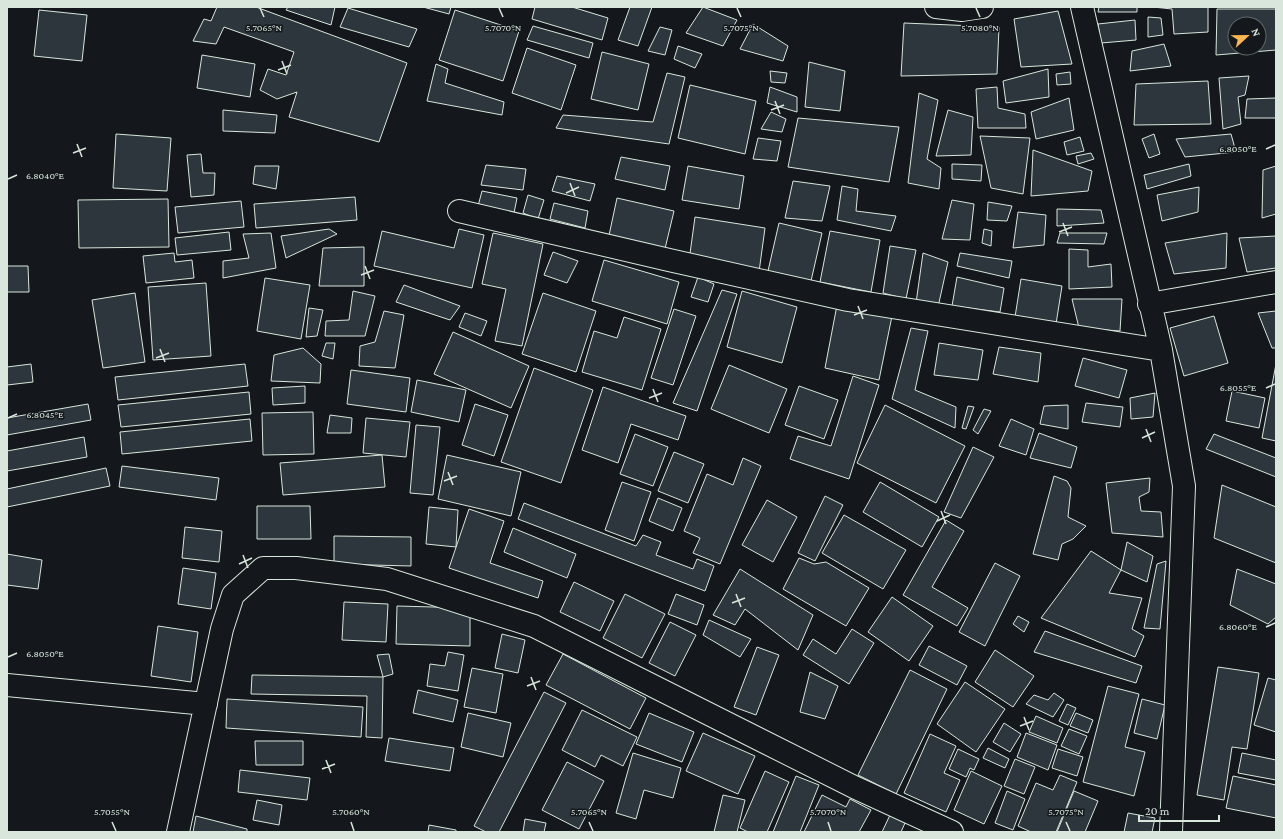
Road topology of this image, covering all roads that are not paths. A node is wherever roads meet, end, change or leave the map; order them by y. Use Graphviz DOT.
graph roads {
  1 [pos="936,7"];
  2 [pos="982,7"];
  3 [pos="1082,7"];
  4 [pos="459,211"];
  5 [pos="1276,282"];
  6 [pos="1149,304"];
  7 [pos="1161,350"];
  8 [pos="7,685"];
  9 [pos="206,704"];
  10 [pos="178,832"];
  11 [pos="952,832"];
  12 [pos="1171,832"];
  1 -- 2 [label="street"];
  3 -- 6 [label="street"];
  4 -- 7 [label="street"];
  5 -- 6 [label="street"];
  6 -- 7 [label="street"];
  7 -- 12 [label="street"];
  8 -- 9 [label="street"];
  9 -- 10 [label="street"];
  9 -- 11 [label="street"];
}
